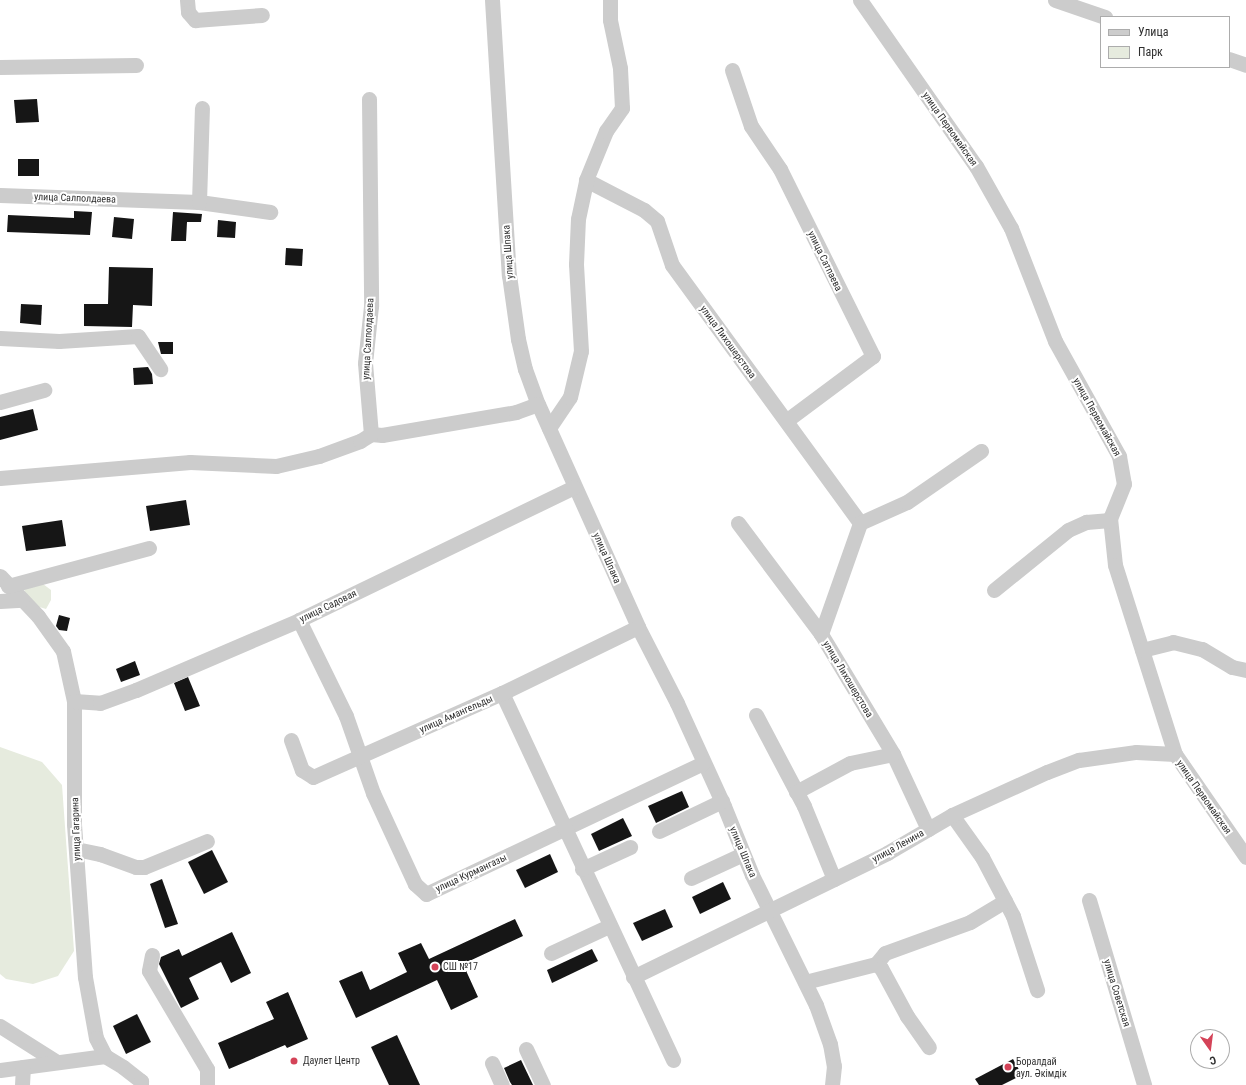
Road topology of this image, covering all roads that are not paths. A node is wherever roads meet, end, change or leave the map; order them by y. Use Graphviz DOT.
graph roads {
  1 [pos="187,0"];
  2 [pos="492,0"];
  3 [pos="610,0"];
  4 [pos="860,0"];
  5 [pos="1055,0"];
  6 [pos="262,15"];
  7 [pos="1102,16"];
  8 [pos="1230,59"];
  9 [pos="136,65"];
  10 [pos="1246,65"];
  11 [pos="0,67"];
  12 [pos="732,70"];
  13 [pos="369,99"];
  14 [pos="202,108"];
  15 [pos="586,180"];
  16 [pos="0,195"];
  17 [pos="199,202"];
  18 [pos="270,212"];
  19 [pos="0,338"];
  20 [pos="160,369"];
  21 [pos="44,390"];
  22 [pos="0,402"];
  23 [pos="538,404"];
  24 [pos="787,420"];
  25 [pos="549,428"];
  26 [pos="371,434"];
  27 [pos="981,452"];
  28 [pos="0,478"];
  29 [pos="574,487"];
  30 [pos="1110,520"];
  31 [pos="738,523"];
  32 [pos="860,523"];
  33 [pos="149,548"];
  34 [pos="4,581"];
  35 [pos="994,590"];
  36 [pos="22,600"];
  37 [pos="0,601"];
  38 [pos="299,620"];
  39 [pos="638,627"];
  40 [pos="821,634"];
  41 [pos="1142,650"];
  42 [pos="1246,670"];
  43 [pos="502,694"];
  44 [pos="74,701"];
  45 [pos="756,715"];
  46 [pos="291,740"];
  47 [pos="894,754"];
  48 [pos="1174,754"];
  49 [pos="362,757"];
  50 [pos="703,763"];
  51 [pos="796,792"];
  52 [pos="722,801"];
  53 [pos="952,815"];
  54 [pos="928,829"];
  55 [pos="564,830"];
  56 [pos="659,831"];
  57 [pos="207,841"];
  58 [pos="630,847"];
  59 [pos="76,849"];
  60 [pos="743,854"];
  61 [pos="1246,857"];
  62 [pos="582,869"];
  63 [pos="691,878"];
  64 [pos="834,879"];
  65 [pos="1089,900"];
  66 [pos="1005,901"];
  67 [pos="770,910"];
  68 [pos="609,926"];
  69 [pos="551,953"];
  70 [pos="152,955"];
  71 [pos="876,964"];
  72 [pos="633,977"];
  73 [pos="805,982"];
  74 [pos="1036,990"];
  75 [pos="0,1026"];
  76 [pos="929,1047"];
  77 [pos="526,1049"];
  78 [pos="105,1056"];
  79 [pos="673,1060"];
  80 [pos="57,1062"];
  81 [pos="492,1062"];
  82 [pos="23,1067"];
  83 [pos="0,1070"];
  84 [pos="22,1085"];
  85 [pos="141,1085"];
  86 [pos="207,1085"];
  87 [pos="502,1085"];
  88 [pos="544,1085"];
  89 [pos="832,1085"];
  90 [pos="1144,1085"];
  1 -- 6 [label="street"];
  2 -- 23 [label="street, улица Шпака"];
  3 -- 15 [label="street"];
  4 -- 30 [label="street, улица Первомайская"];
  5 -- 7 [label="street"];
  8 -- 10 [label="street"];
  9 -- 11 [label="street"];
  12 -- 24 [label="street, улица Сатпаева"];
  13 -- 26 [label="street, улица Салполдаева"];
  14 -- 17 [label="street"];
  15 -- 24 [label="street, улица Лихошерстова"];
  15 -- 25 [label="street"];
  16 -- 17 [label="street, улица Салполдаева"];
  17 -- 18 [label="street, улица Салполдаева"];
  19 -- 20 [label="street"];
  21 -- 22 [label="street"];
  23 -- 25 [label="street, улица Шпака"];
  23 -- 26 [label="street"];
  24 -- 32 [label="street, улица Лихошерстова"];
  25 -- 29 [label="street, улица Шпака"];
  26 -- 28 [label="street"];
  27 -- 32 [label="street"];
  29 -- 38 [label="street, улица Садовая"];
  29 -- 39 [label="street, улица Шпака"];
  30 -- 35 [label="street"];
  30 -- 41 [label="street, улица Первомайская"];
  31 -- 40 [label="street"];
  32 -- 40 [label="street, улица Лихошерстова"];
  33 -- 34 [label="street"];
  34 -- 36 [label="street, улица Гагарина"];
  36 -- 37 [label="street"];
  36 -- 44 [label="street, улица Гагарина"];
  38 -- 44 [label="street, улица Садовая"];
  38 -- 49 [label="street, улица Курмангазы"];
  39 -- 43 [label="street, улица Амангельды"];
  39 -- 50 [label="street, улица Шпака"];
  40 -- 47 [label="street, улица Лихошерстова"];
  41 -- 42 [label="street"];
  41 -- 48 [label="street, улица Первомайская"];
  43 -- 49 [label="street, улица Амангельды"];
  43 -- 55 [label="street"];
  44 -- 59 [label="street, улица Гагарина"];
  45 -- 51 [label="street"];
  46 -- 49 [label="street, улица Амангельды"];
  47 -- 51 [label="street"];
  47 -- 54 [label="street, улица Лихошерстова"];
  48 -- 53 [label="street, улица Ленина"];
  48 -- 61 [label="street, улица Первомайская"];
  49 -- 55 [label="street, улица Курмангазы"];
  50 -- 52 [label="street, улица Шпака"];
  50 -- 55 [label="street, улица Курмангазы"];
  51 -- 64 [label="street"];
  52 -- 56 [label="street"];
  52 -- 60 [label="street, улица Шпака"];
  53 -- 54 [label="street, улица Ленина"];
  53 -- 66 [label="street"];
  54 -- 64 [label="street, улица Ленина"];
  55 -- 62 [label="street"];
  57 -- 59 [label="street"];
  58 -- 62 [label="street"];
  59 -- 78 [label="street, улица Гагарина"];
  60 -- 63 [label="street"];
  60 -- 67 [label="street, улица Шпака"];
  62 -- 68 [label="street"];
  64 -- 67 [label="street, улица Ленина"];
  65 -- 90 [label="street, улица Советская"];
  66 -- 71 [label="street"];
  66 -- 74 [label="street"];
  67 -- 72 [label="street, улица Ленина"];
  67 -- 73 [label="street, улица Шпака"];
  68 -- 69 [label="street"];
  68 -- 72 [label="street"];
  70 -- 86 [label="street"];
  71 -- 73 [label="street"];
  71 -- 76 [label="street"];
  72 -- 79 [label="street"];
  73 -- 89 [label="street, улица Шпака"];
  75 -- 80 [label="street"];
  77 -- 88 [label="street"];
  78 -- 80 [label="street"];
  78 -- 85 [label="street"];
  80 -- 82 [label="street"];
  81 -- 87 [label="street"];
  82 -- 83 [label="street"];
  82 -- 84 [label="street"];
}
